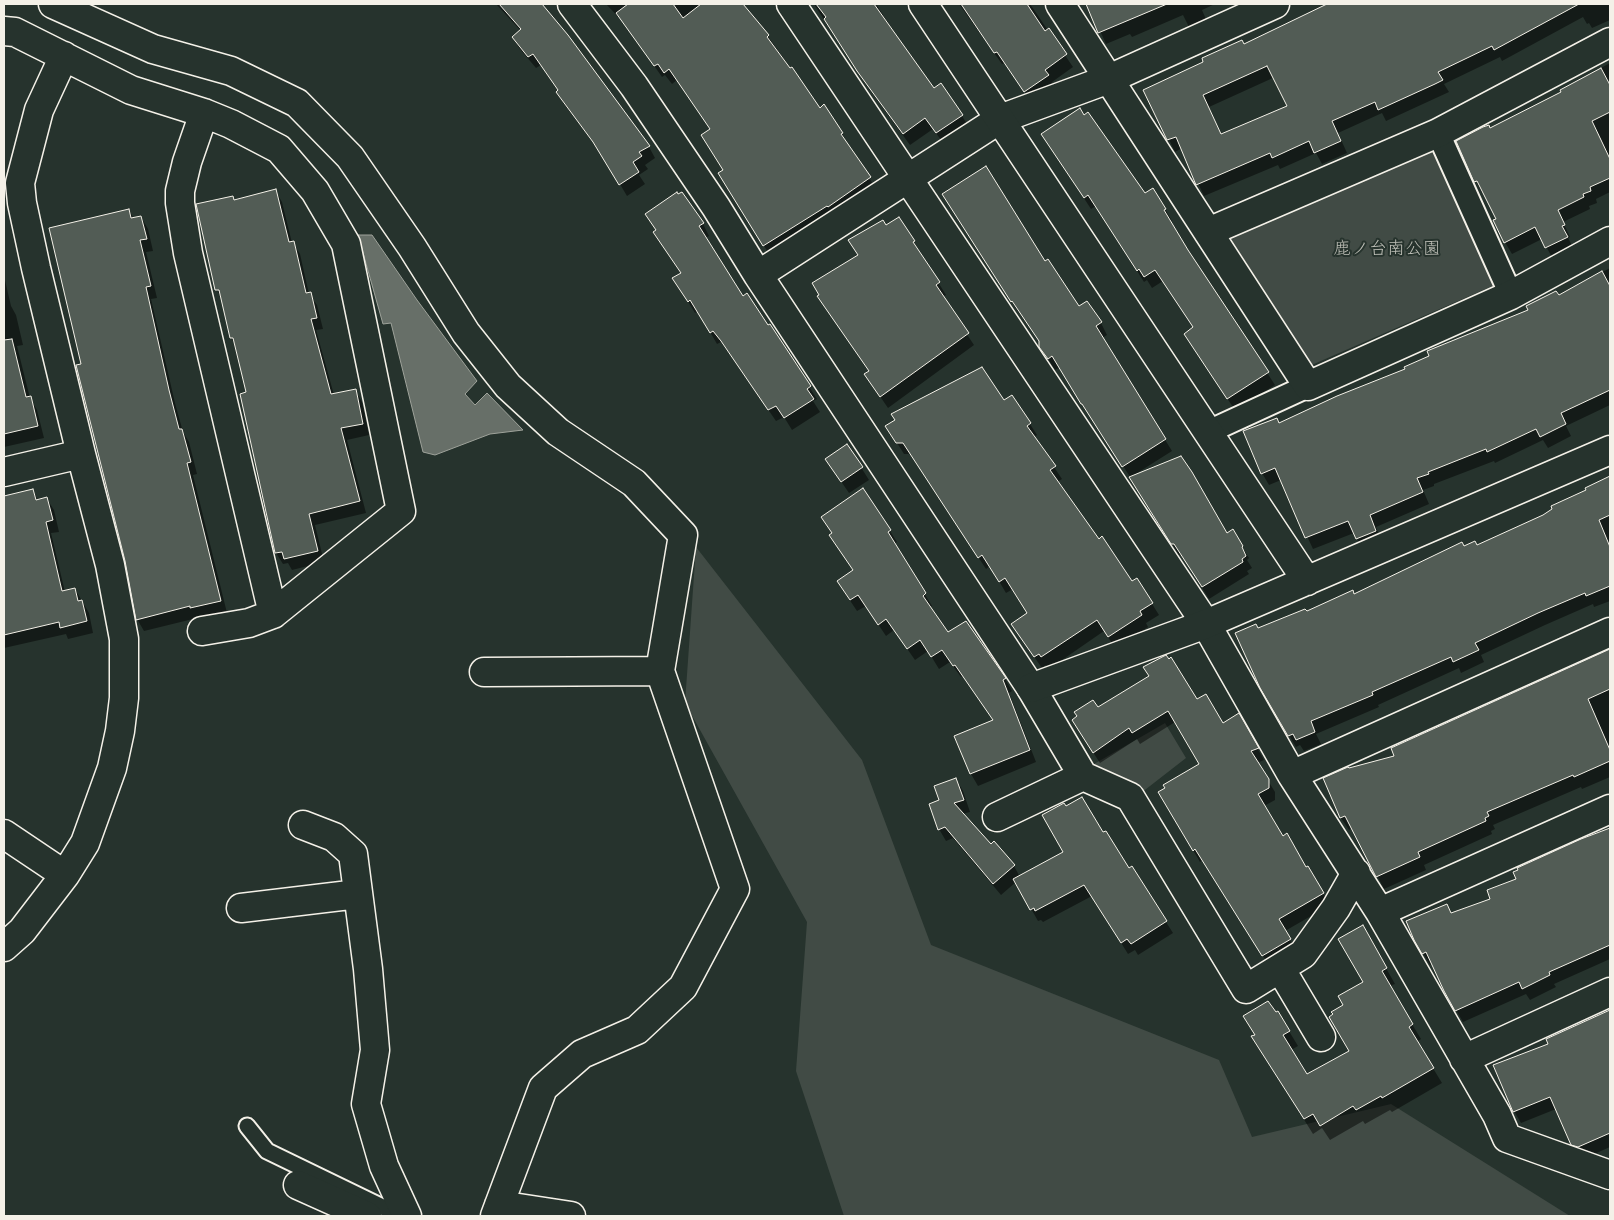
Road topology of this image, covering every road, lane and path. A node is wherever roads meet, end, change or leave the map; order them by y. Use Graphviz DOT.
graph roads {
  1 [pos="53,4"];
  2 [pos="572,4"];
  3 [pos="790,4"];
  4 [pos="923,4"];
  5 [pos="1060,4"];
  6 [pos="1275,4"];
  7 [pos="4,31"];
  8 [pos="1610,42"];
  9 [pos="64,56"];
  10 [pos="1109,79"];
  11 [pos="204,113"];
  12 [pos="1000,119"];
  13 [pos="1438,134"];
  14 [pos="908,180"];
  15 [pos="1208,232"];
  16 [pos="1610,241"];
  17 [pos="758,275"];
  18 [pos="1511,295"];
  19 [pos="1308,386"];
  20 [pos="1208,432"];
  21 [pos="1610,450"];
  22 [pos="81,454"];
  23 [pos="4,472"];
  24 [pos="1306,582"];
  25 [pos="273,614"];
  26 [pos="1206,624"];
  27 [pos="202,631"];
  28 [pos="1610,632"];
  29 [pos="660,671"];
  30 [pos="484,672"];
  31 [pos="1030,688"];
  32 [pos="1292,775"];
  33 [pos="1083,776"];
  34 [pos="1610,809"];
  35 [pos="997,817"];
  36 [pos="303,825"];
  37 [pos="4,834"];
  38 [pos="1356,873"];
  39 [pos="65,875"];
  40 [pos="358,894"];
  41 [pos="241,908"];
  42 [pos="1380,912"];
  43 [pos="4,947"];
  44 [pos="1280,968"];
  45 [pos="1610,992"];
  46 [pos="1321,1037"];
  47 [pos="1464,1058"];
  48 [pos="247,1126"];
  49 [pos="1610,1175"];
  50 [pos="298,1185"];
  51 [pos="497,1211"];
  52 [pos="367,1216"];
  53 [pos="401,1216"];
  54 [pos="407,1216"];
  55 [pos="571,1216"];
  1 -- 29 [label="street"];
  2 -- 17 [label="street"];
  3 -- 14 [label="street"];
  4 -- 12 [label="street"];
  5 -- 10 [label="street"];
  6 -- 10 [label="street"];
  7 -- 9 [label="street"];
  8 -- 13 [label="street"];
  9 -- 11 [label="street"];
  9 -- 22 [label="street"];
  10 -- 12 [label="street"];
  10 -- 15 [label="street"];
  11 -- 25 [label="street"];
  11 -- 25 [label="street"];
  12 -- 14 [label="street"];
  12 -- 20 [label="street"];
  13 -- 15 [label="street"];
  13 -- 18 [label="street"];
  14 -- 17 [label="street"];
  14 -- 26 [label="street"];
  15 -- 19 [label="street"];
  16 -- 18 [label="street"];
  17 -- 31 [label="street"];
  18 -- 19 [label="street"];
  19 -- 20 [label="street"];
  20 -- 24 [label="street"];
  21 -- 24 [label="street"];
  22 -- 23 [label="street"];
  22 -- 39 [label="street"];
  24 -- 26 [label="street"];
  25 -- 27 [label="street"];
  26 -- 31 [label="street"];
  26 -- 32 [label="street"];
  28 -- 32 [label="street"];
  29 -- 30 [label="street"];
  29 -- 51 [label="street"];
  31 -- 33 [label="street"];
  32 -- 38 [label="street"];
  33 -- 35 [label="street"];
  33 -- 44 [label="street"];
  34 -- 42 [label="street"];
  36 -- 40 [label="street"];
  37 -- 39 [label="street"];
  38 -- 42 [label="street"];
  38 -- 44 [label="street"];
  39 -- 43 [label="street"];
  40 -- 41 [label="street"];
  40 -- 54 [label="street"];
  42 -- 47 [label="street"];
  44 -- 46 [label="street"];
  45 -- 47 [label="street"];
  47 -- 49 [label="street"];
  48 -- 53 [label="lane"];
  50 -- 52 [label="street"];
  51 -- 55 [label="street"];
}
